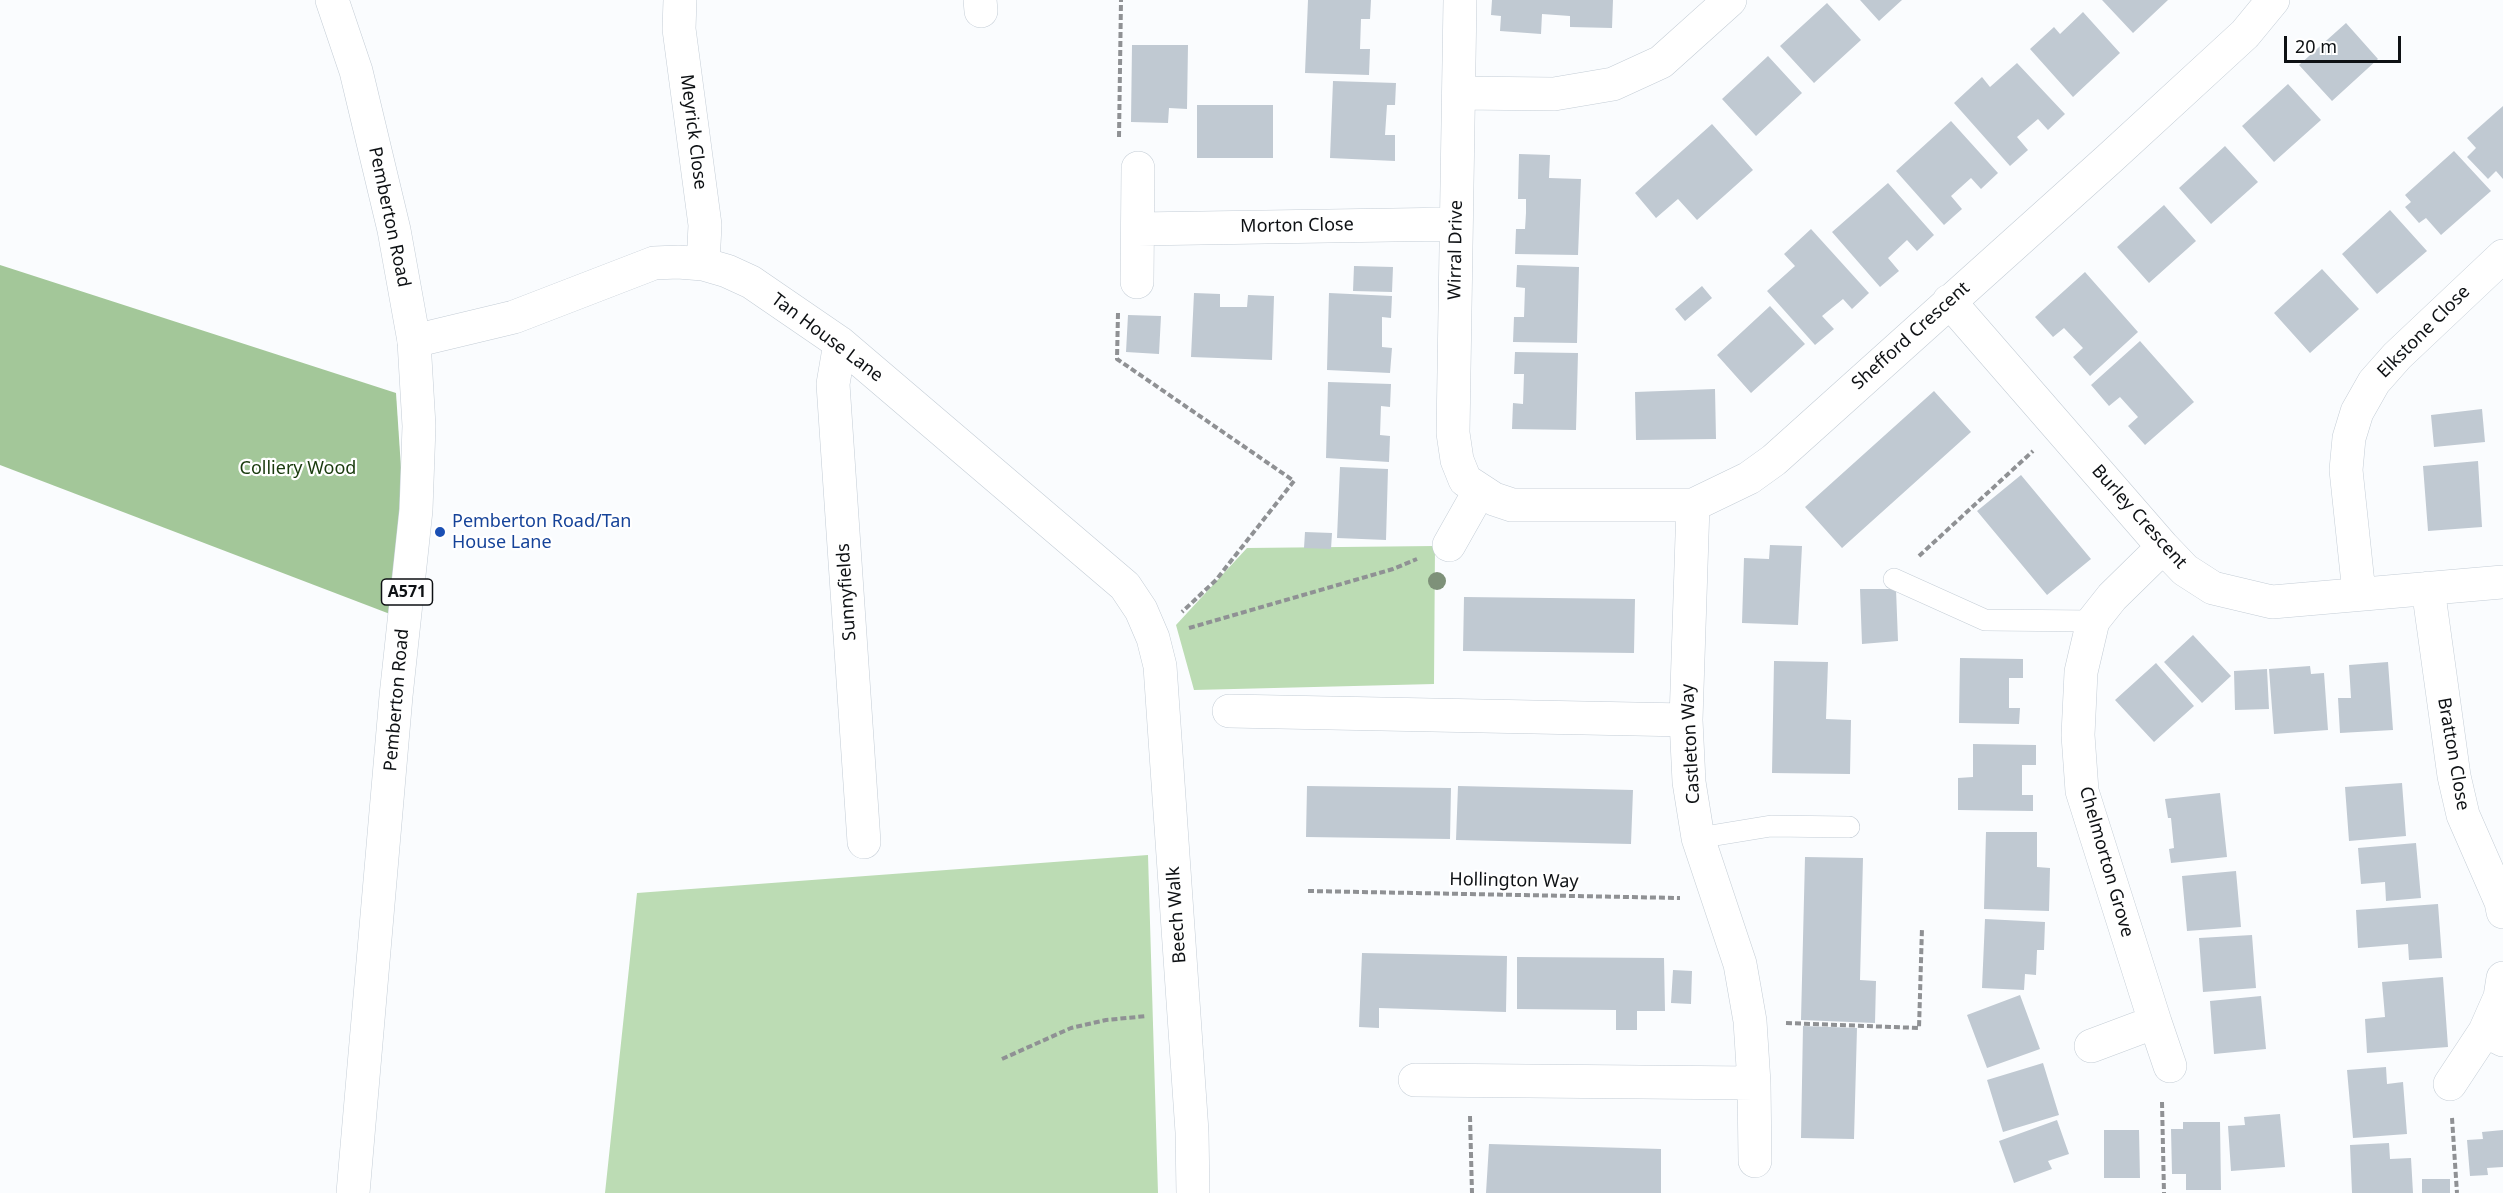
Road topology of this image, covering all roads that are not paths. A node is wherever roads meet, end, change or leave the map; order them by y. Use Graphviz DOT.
graph roads {
  1 [pos="332,0"];
  2 [pos="680,0"];
  3 [pos="1460,0"];
  4 [pos="1730,0"];
  5 [pos="2274,0"];
  6 [pos="1459,93"];
  7 [pos="1128,158"];
  8 [pos="1456,224"];
  9 [pos="1138,229"];
  10 [pos="2503,256"];
  11 [pos="703,264"];
  12 [pos="1127,292"];
  13 [pos="1949,302"];
  14 [pos="414,341"];
  15 [pos="840,343"];
  16 [pos="1480,490"];
  17 [pos="1693,505"];
  18 [pos="1449,545"];
  19 [pos="2163,547"];
  20 [pos="1894,579"];
  21 [pos="2503,582"];
  22 [pos="2428,588"];
  23 [pos="2359,593"];
  24 [pos="2093,621"];
  25 [pos="1153,638"];
  26 [pos="1229,711"];
  27 [pos="1686,720"];
  28 [pos="1849,827"];
  29 [pos="1698,838"];
  30 [pos="864,842"];
  31 [pos="2503,912"];
  32 [pos="2503,978"];
  33 [pos="2155,1022"];
  34 [pos="2494,1036"];
  35 [pos="2091,1046"];
  36 [pos="2170,1066"];
  37 [pos="1415,1080"];
  38 [pos="1754,1083"];
  39 [pos="2450,1084"];
  40 [pos="1755,1161"];
  41 [pos="353,1193"];
  42 [pos="1193,1193"];
  1 -- 14 [label="street, Pemberton Road / A571"];
  2 -- 11 [label="street, Meyrick Close"];
  3 -- 6 [label="street, Wirral Drive"];
  4 -- 6 [label="street"];
  5 -- 13 [label="street, Shefford Crescent"];
  6 -- 8 [label="street, Wirral Drive"];
  7 -- 9 [label="street"];
  8 -- 9 [label="street, Morton Close"];
  8 -- 16 [label="street, Wirral Drive"];
  9 -- 12 [label="street"];
  10 -- 23 [label="street, Elkstone Close"];
  11 -- 14 [label="street, Tan House Lane"];
  11 -- 15 [label="street, Tan House Lane"];
  13 -- 17 [label="street, Shefford Crescent"];
  13 -- 19 [label="street, Burley Crescent"];
  14 -- 41 [label="street, Pemberton Road / A571"];
  15 -- 25 [label="street, Tan House Lane"];
  15 -- 30 [label="street, Sunnyfields"];
  16 -- 17 [label="street, Shefford Crescent"];
  16 -- 18 [label="street"];
  17 -- 27 [label="street, Castleton Way"];
  19 -- 23 [label="street, Burley Crescent"];
  19 -- 24 [label="street, Chelmorton Grove"];
  20 -- 24 [label="lane"];
  21 -- 22 [label="street, Burley Crescent"];
  22 -- 23 [label="street, Burley Crescent"];
  22 -- 31 [label="street, Bratton Close"];
  24 -- 33 [label="street, Chelmorton Grove"];
  25 -- 42 [label="street, Beech Walk"];
  26 -- 27 [label="street"];
  27 -- 29 [label="street, Castleton Way"];
  28 -- 29 [label="lane"];
  29 -- 38 [label="street, Castleton Way"];
  32 -- 34 [label="street"];
  33 -- 35 [label="street"];
  33 -- 36 [label="street, Chelmorton Grove"];
  34 -- 39 [label="street"];
  37 -- 38 [label="street"];
  38 -- 40 [label="street, Castleton Way"];
}
